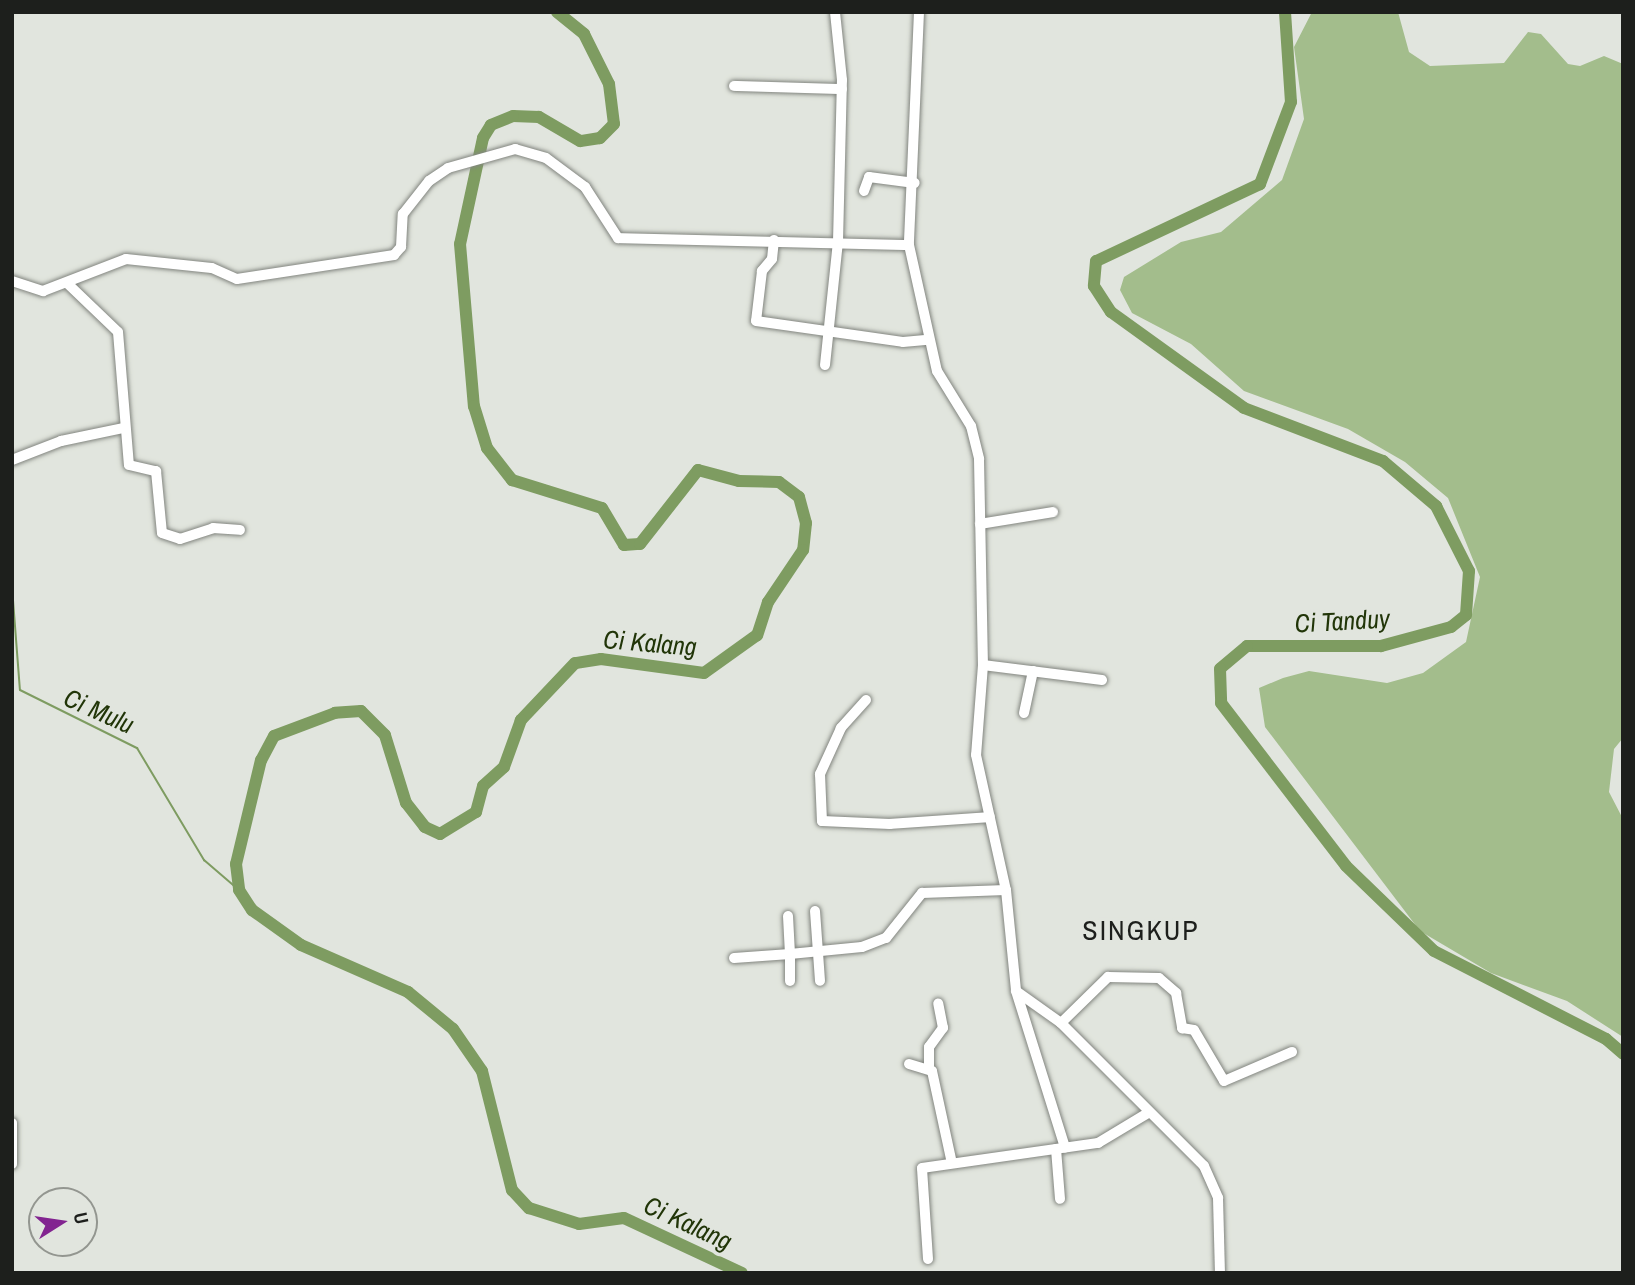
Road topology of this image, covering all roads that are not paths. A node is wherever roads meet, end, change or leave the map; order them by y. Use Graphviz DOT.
graph roads {
  1 [pos="835,12"];
  2 [pos="919,12"];
  3 [pos="734,86"];
  4 [pos="842,89"];
  5 [pos="915,183"];
  6 [pos="864,191"];
  7 [pos="774,240"];
  8 [pos="838,242"];
  9 [pos="909,245"];
  10 [pos="12,281"];
  11 [pos="68,284"];
  12 [pos="828,330"];
  13 [pos="928,340"];
  14 [pos="825,365"];
  15 [pos="123,428"];
  16 [pos="12,460"];
  17 [pos="1053,513"];
  18 [pos="980,524"];
  19 [pos="240,530"];
  20 [pos="983,665"];
  21 [pos="1033,671"];
  22 [pos="1102,680"];
  23 [pos="866,699"];
  24 [pos="1024,713"];
  25 [pos="990,817"];
  26 [pos="1006,890"];
  27 [pos="815,911"];
  28 [pos="788,916"];
  29 [pos="818,951"];
  30 [pos="790,954"];
  31 [pos="734,958"];
  32 [pos="790,981"];
  33 [pos="820,981"];
  34 [pos="1016,991"];
  35 [pos="938,1003"];
  36 [pos="1061,1023"];
  37 [pos="1292,1052"];
  38 [pos="909,1063"];
  39 [pos="929,1066"];
  40 [pos="1148,1113"];
  41 [pos="12,1123"];
  42 [pos="1060,1148"];
  43 [pos="951,1159"];
  44 [pos="12,1164"];
  45 [pos="1060,1199"];
  46 [pos="928,1259"];
  47 [pos="1220,1273"];
  1 -- 4 [label="street"];
  2 -- 5 [label="street"];
  3 -- 4 [label="street"];
  4 -- 8 [label="street"];
  5 -- 6 [label="street"];
  5 -- 9 [label="street"];
  7 -- 8 [label="street"];
  7 -- 11 [label="street"];
  7 -- 12 [label="street"];
  8 -- 9 [label="street"];
  8 -- 12 [label="street"];
  9 -- 13 [label="street"];
  10 -- 11 [label="street"];
  11 -- 15 [label="street"];
  12 -- 13 [label="street"];
  12 -- 14 [label="street"];
  13 -- 18 [label="street"];
  15 -- 16 [label="street"];
  15 -- 19 [label="street"];
  17 -- 18 [label="street"];
  18 -- 20 [label="street"];
  20 -- 21 [label="street"];
  20 -- 25 [label="street"];
  21 -- 22 [label="street"];
  21 -- 24 [label="street"];
  23 -- 25 [label="street"];
  25 -- 26 [label="street"];
  26 -- 29 [label="street"];
  26 -- 34 [label="street"];
  27 -- 29 [label="street"];
  28 -- 30 [label="street"];
  29 -- 30 [label="street"];
  29 -- 33 [label="street"];
  30 -- 31 [label="street"];
  30 -- 32 [label="street"];
  34 -- 36 [label="street"];
  34 -- 42 [label="street"];
  35 -- 39 [label="street"];
  36 -- 37 [label="street"];
  36 -- 40 [label="street"];
  38 -- 39 [label="street"];
  39 -- 43 [label="street"];
  40 -- 42 [label="street"];
  40 -- 47 [label="street"];
  41 -- 44 [label="street"];
  42 -- 43 [label="street"];
  42 -- 45 [label="street"];
  43 -- 46 [label="street"];
}
